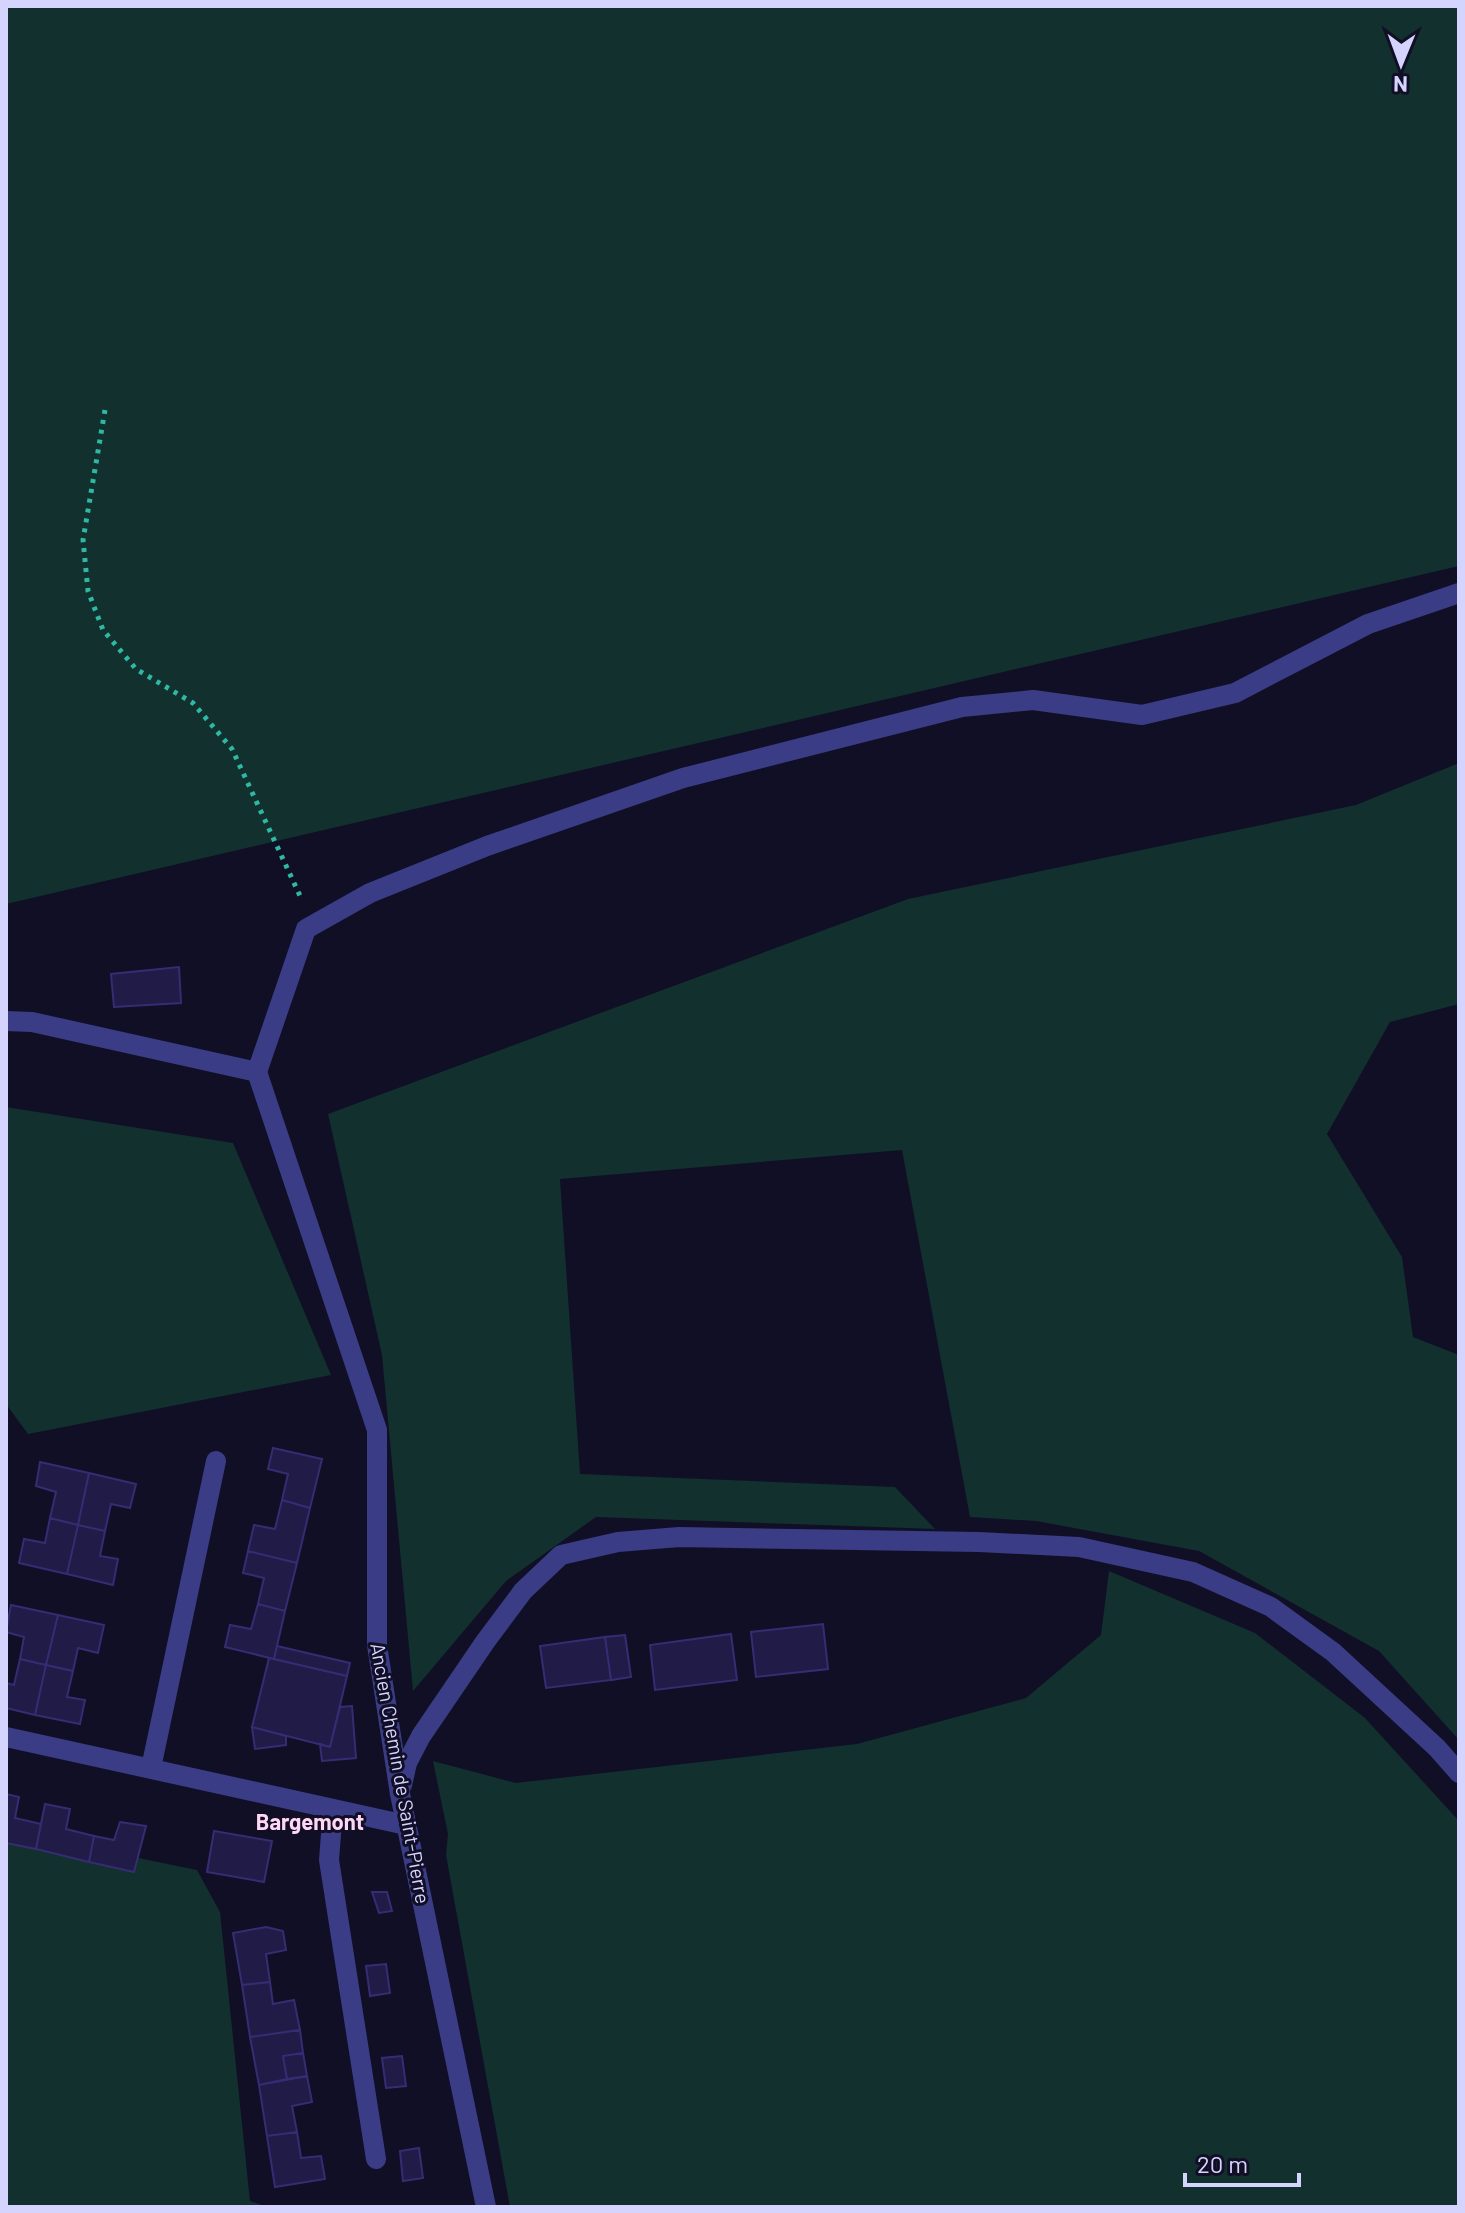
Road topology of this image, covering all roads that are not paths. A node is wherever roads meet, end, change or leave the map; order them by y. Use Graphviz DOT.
graph roads {
  1 [pos="1459,593"];
  2 [pos="6,1021"];
  3 [pos="257,1072"];
  4 [pos="216,1461"];
  5 [pos="6,1737"];
  6 [pos="151,1768"];
  7 [pos="1459,1773"];
  8 [pos="400,1794"];
  9 [pos="333,1809"];
  10 [pos="406,1825"];
  11 [pos="376,2159"];
  12 [pos="486,2207"];
  1 -- 3 [label="street"];
  2 -- 3 [label="street"];
  3 -- 8 [label="street, Ancien Chemin de Saint-Pierre"];
  4 -- 6 [label="street"];
  5 -- 6 [label="street"];
  6 -- 9 [label="street"];
  7 -- 8 [label="street"];
  8 -- 10 [label="street, Ancien Chemin de Saint-Pierre"];
  9 -- 10 [label="street"];
  9 -- 11 [label="street"];
  10 -- 12 [label="street, Ancien Chemin de Saint-Pierre"];
}
